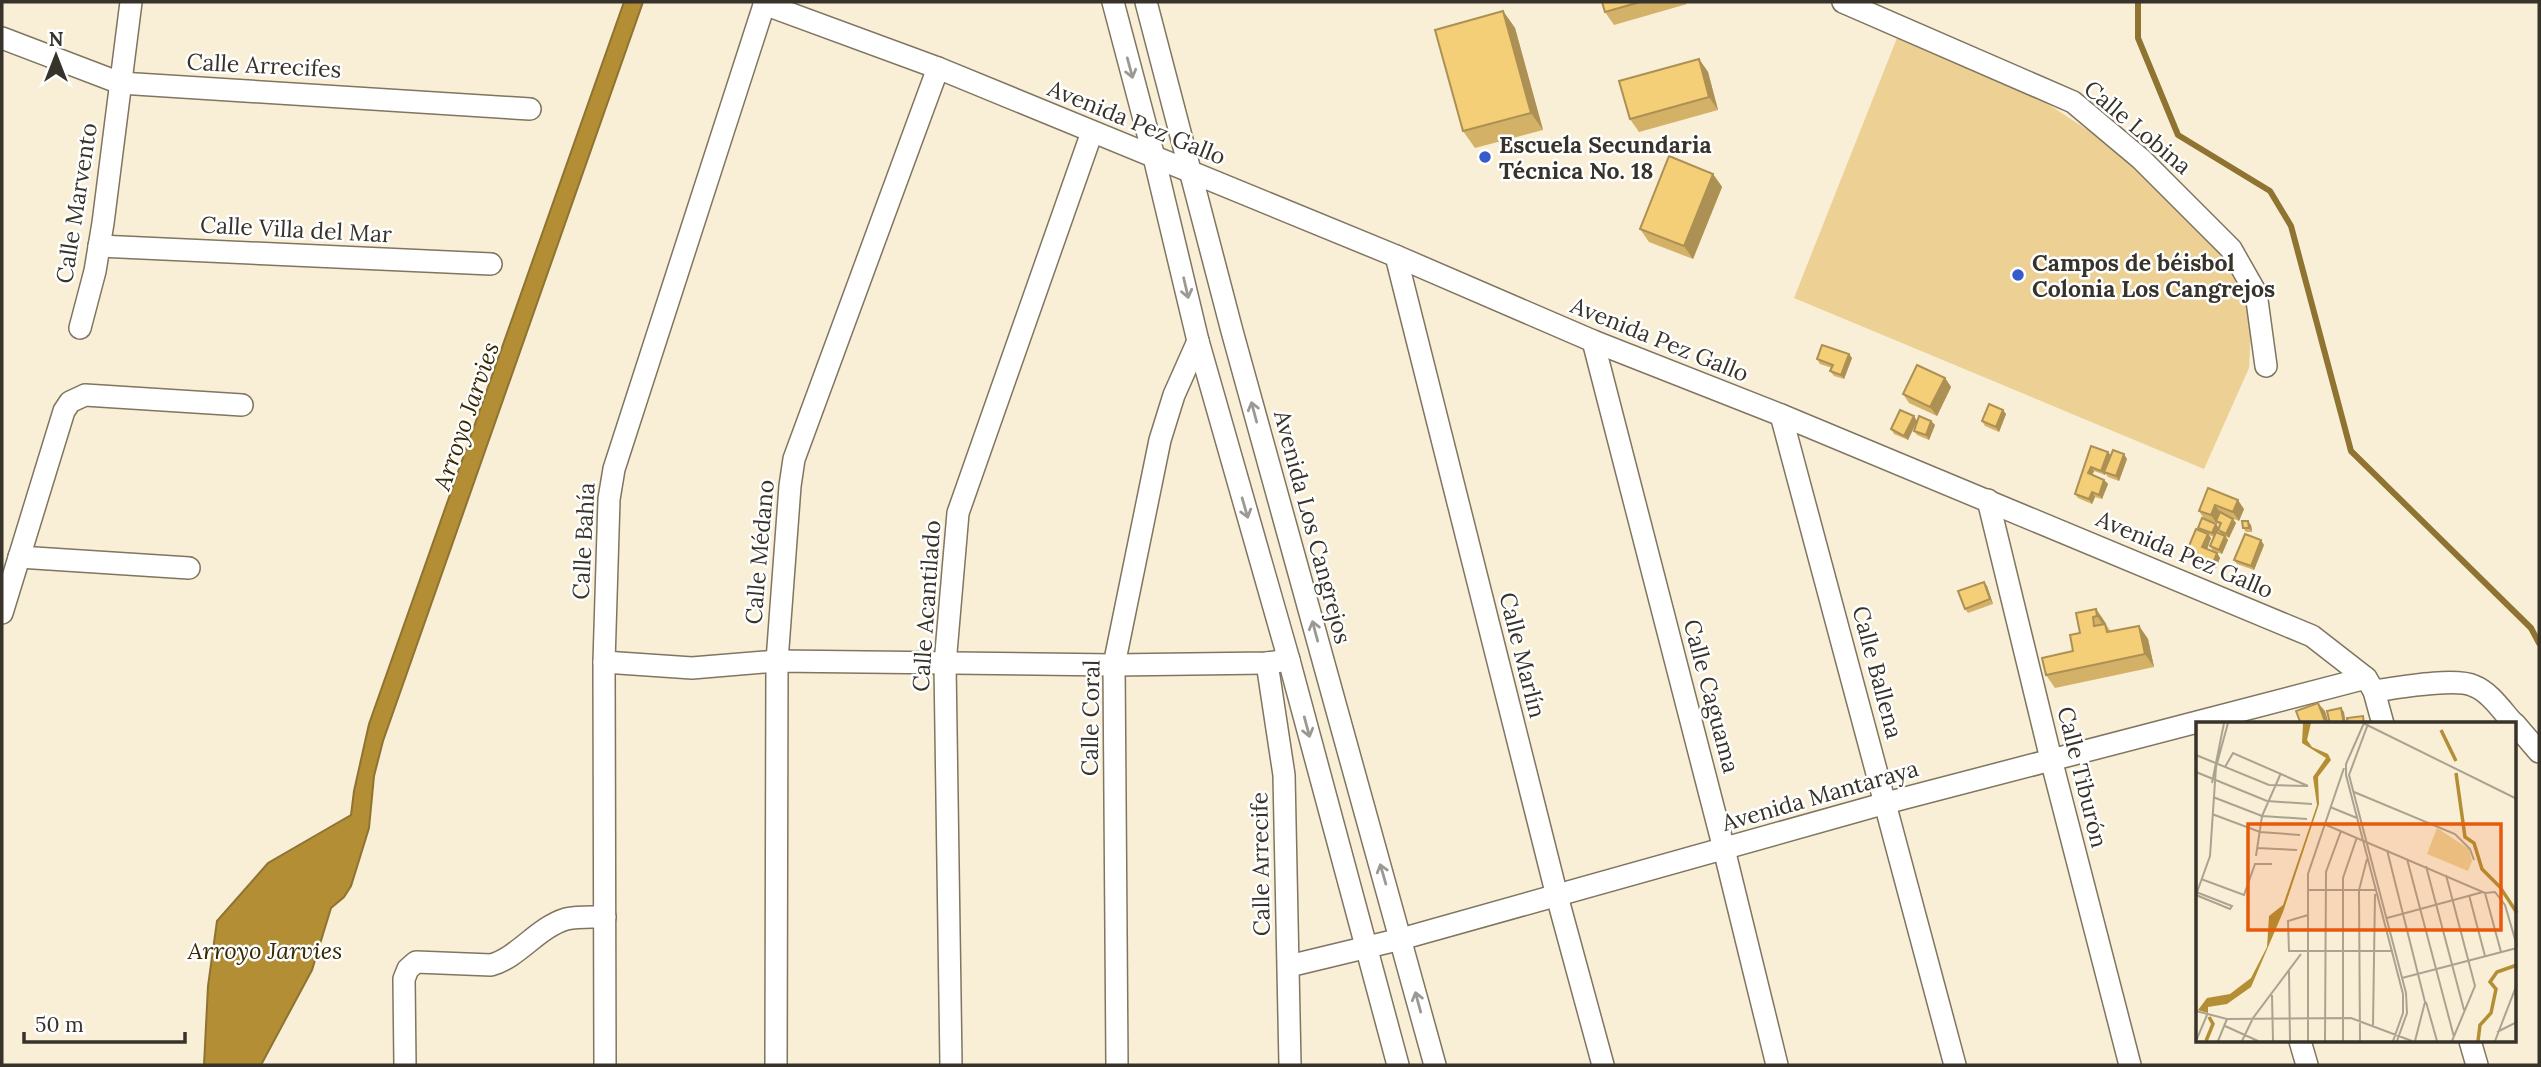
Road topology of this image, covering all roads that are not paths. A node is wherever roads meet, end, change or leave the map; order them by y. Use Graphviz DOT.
graph roads {
  1 [pos="131,2"];
  2 [pos="1112,2"];
  3 [pos="1146,2"];
  4 [pos="1843,2"];
  5 [pos="765,3"];
  6 [pos="2,38"];
  7 [pos="938,68"];
  8 [pos="120,83"];
  9 [pos="530,109"];
  10 [pos="1092,132"];
  11 [pos="1154,157"];
  12 [pos="1192,172"];
  13 [pos="99,246"];
  14 [pos="1396,256"];
  15 [pos="491,264"];
  16 [pos="80,328"];
  17 [pos="1198,341"];
  18 [pos="1593,341"];
  19 [pos="2266,366"];
  20 [pos="242,405"];
  21 [pos="1781,415"];
  22 [pos="1988,500"];
  23 [pos="19,557"];
  24 [pos="189,568"];
  25 [pos="2,613"];
  26 [pos="1289,660"];
  27 [pos="777,661"];
  28 [pos="604,662"];
  29 [pos="1267,663"];
  30 [pos="946,664"];
  31 [pos="1114,665"];
  32 [pos="2370,684"];
  33 [pos="2216,720"];
  34 [pos="2382,722"];
  35 [pos="2513,722"];
  36 [pos="2196,725"];
  37 [pos="2516,725"];
  38 [pos="2539,752"];
  39 [pos="2051,759"];
  40 [pos="1886,803"];
  41 [pos="1724,849"];
  42 [pos="1557,896"];
  43 [pos="605,917"];
  44 [pos="1401,939"];
  45 [pos="1367,948"];
  46 [pos="1289,966"];
  47 [pos="2300,1042"];
  48 [pos="2470,1042"];
  49 [pos="405,1065"];
  50 [pos="605,1065"];
  51 [pos="776,1065"];
  52 [pos="951,1065"];
  53 [pos="1117,1065"];
  54 [pos="1290,1065"];
  55 [pos="1398,1065"];
  56 [pos="1434,1065"];
  57 [pos="1603,1065"];
  58 [pos="1777,1065"];
  59 [pos="1955,1065"];
  60 [pos="2130,1065"];
  61 [pos="2307,1065"];
  62 [pos="2477,1065"];
  1 -- 8 [label="street, Calle Marvento"];
  2 -- 11 [label="street, one-way"];
  3 -- 12 [label="street, Avenida Los Cangrejos"];
  4 -- 19 [label="street, Calle Lobina"];
  5 -- 7 [label="street, Avenida Pez Gallo"];
  5 -- 28 [label="street, Calle Bahía"];
  6 -- 8 [label="street, Calle Arrecifes"];
  7 -- 10 [label="street, Avenida Pez Gallo"];
  7 -- 27 [label="street, Calle Médano"];
  8 -- 9 [label="street, Calle Arrecifes"];
  8 -- 13 [label="street, Calle Marvento"];
  10 -- 11 [label="street, Avenida Pez Gallo"];
  10 -- 30 [label="street, Calle Acantilado"];
  11 -- 12 [label="street, Avenida Pez Gallo"];
  11 -- 17 [label="street, one-way"];
  12 -- 14 [label="street, Avenida Pez Gallo"];
  44 -- 12 [label="street, Avenida Los Cangrejos, one-way"];
  13 -- 15 [label="street, Calle Villa del Mar"];
  13 -- 16 [label="street, Calle Marvento"];
  14 -- 18 [label="street, Avenida Pez Gallo"];
  14 -- 42 [label="street, Calle Marlín"];
  17 -- 26 [label="street, one-way"];
  17 -- 31 [label="street, Calle Coral"];
  18 -- 21 [label="street, Avenida Pez Gallo"];
  18 -- 41 [label="street, Calle Caguama"];
  20 -- 23 [label="street"];
  21 -- 22 [label="street, Avenida Pez Gallo"];
  21 -- 40 [label="street, Calle Ballena"];
  22 -- 32 [label="street, Avenida Pez Gallo"];
  22 -- 39 [label="street, Calle Tiburón"];
  23 -- 24 [label="street"];
  23 -- 25 [label="street"];
  26 -- 29 [label="street"];
  26 -- 45 [label="street, one-way"];
  27 -- 28 [label="street"];
  27 -- 30 [label="street"];
  27 -- 51 [label="street, Calle Médano"];
  28 -- 43 [label="street, Calle Bahía"];
  29 -- 31 [label="street"];
  29 -- 46 [label="street, Calle Arrecife"];
  30 -- 31 [label="street"];
  30 -- 52 [label="street, Calle Acantilado"];
  31 -- 53 [label="street, Calle Coral"];
  32 -- 33 [label="street, Avenida Mantaraya"];
  32 -- 34 [label="street"];
  32 -- 35 [label="street"];
  36 -- 39 [label="street, Avenida Mantaraya"];
  37 -- 38 [label="street"];
  39 -- 40 [label="street, Avenida Mantaraya"];
  39 -- 60 [label="street, Calle Tiburón"];
  40 -- 41 [label="street, Avenida Mantaraya"];
  40 -- 59 [label="street, Calle Ballena"];
  41 -- 42 [label="street, Avenida Mantaraya"];
  41 -- 58 [label="street, Calle Caguama"];
  42 -- 44 [label="street, Avenida Mantaraya"];
  42 -- 57 [label="street, Calle Marlín"];
  43 -- 49 [label="street"];
  43 -- 50 [label="street, Calle Bahía"];
  44 -- 45 [label="street, Avenida Mantaraya"];
  56 -- 44 [label="street, Avenida Los Cangrejos, one-way"];
  45 -- 46 [label="street, Avenida Mantaraya"];
  45 -- 55 [label="street"];
  46 -- 54 [label="street, Calle Arrecife"];
  47 -- 61 [label="street"];
  48 -- 62 [label="street"];
}
